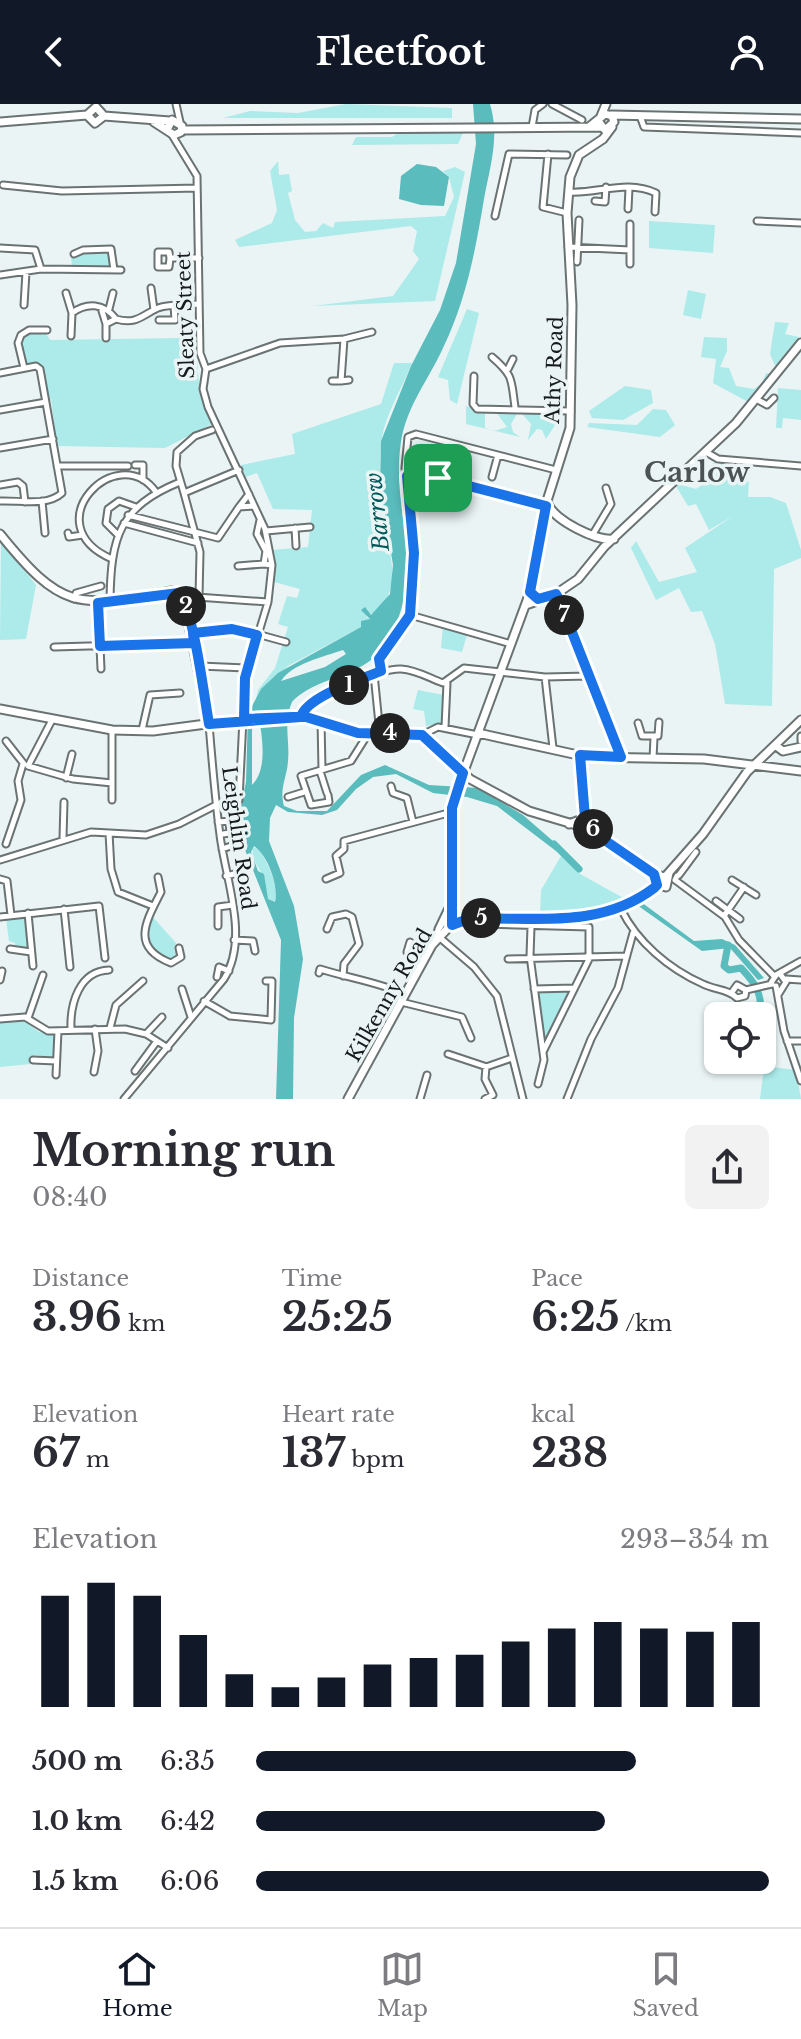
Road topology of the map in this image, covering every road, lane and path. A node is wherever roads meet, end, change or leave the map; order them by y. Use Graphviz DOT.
graph roads {
  1 [pos="176,104"];
  2 [pos="543,104"];
  3 [pos="552,104"];
  4 [pos="575,104"];
  5 [pos="608,104"];
  6 [pos="570,113"];
  7 [pos="640,116"];
  8 [pos="801,119"];
  9 [pos="612,120"];
  10 [pos="0,122"];
  11 [pos="600,123"];
  12 [pos="585,124"];
  13 [pos="175,127"];
  14 [pos="532,127"];
  15 [pos="801,133"];
  16 [pos="597,141"];
  17 [pos="548,154"];
  18 [pos="567,155"];
  19 [pos="3,185"];
  20 [pos="606,187"];
  21 [pos="197,188"];
  22 [pos="629,188"];
  23 [pos="568,192"];
  24 [pos="595,201"];
  25 [pos="627,209"];
  26 [pos="654,212"];
  27 [pos="567,213"];
  28 [pos="495,216"];
  29 [pos="579,220"];
  30 [pos="757,221"];
  31 [pos="801,223"];
  32 [pos="630,224"];
  33 [pos="568,247"];
  34 [pos="578,247"];
  35 [pos="0,248"];
  36 [pos="630,250"];
  37 [pos="74,254"];
  38 [pos="170,258"];
  39 [pos="199,258"];
  40 [pos="577,262"];
  41 [pos="630,264"];
  42 [pos="41,269"];
  43 [pos="26,272"];
  44 [pos="0,275"];
  45 [pos="151,288"];
  46 [pos="66,293"];
  47 [pos="113,293"];
  48 [pos="198,304"];
  49 [pos="24,305"];
  50 [pos="174,306"];
  51 [pos="106,310"];
  52 [pos="154,310"];
  53 [pos="72,313"];
  54 [pos="116,319"];
  55 [pos="159,320"];
  56 [pos="106,324"];
  57 [pos="47,330"];
  58 [pos="372,332"];
  59 [pos="71,336"];
  60 [pos="106,338"];
  61 [pos="344,339"];
  62 [pos="801,343"];
  63 [pos="492,357"];
  64 [pos="513,359"];
  65 [pos="24,368"];
  66 [pos="206,369"];
  67 [pos="508,369"];
  68 [pos="0,373"];
  69 [pos="474,376"];
  70 [pos="349,380"];
  71 [pos="332,381"];
  72 [pos="341,381"];
  73 [pos="774,398"];
  74 [pos="758,400"];
  75 [pos="46,402"];
  76 [pos="515,407"];
  77 [pos="0,410"];
  78 [pos="572,411"];
  79 [pos="215,428"];
  80 [pos="53,439"];
  81 [pos="0,448"];
  82 [pos="706,452"];
  83 [pos="498,455"];
  84 [pos="135,465"];
  85 [pos="57,466"];
  86 [pos="128,466"];
  87 [pos="801,466"];
  88 [pos="239,470"];
  89 [pos="557,470"];
  90 [pos="407,476"];
  91 [pos="492,477"];
  92 [pos="143,480"];
  93 [pos="180,482"];
  94 [pos="0,485"];
  95 [pos="606,488"];
  96 [pos="156,492"];
  97 [pos="184,493"];
  98 [pos="249,494"];
  99 [pos="0,501"];
  100 [pos="42,501"];
  101 [pos="25,502"];
  102 [pos="547,504"];
  103 [pos="254,506"];
  104 [pos="136,507"];
  105 [pos="239,507"];
  106 [pos="128,515"];
  107 [pos="554,515"];
  108 [pos="260,519"];
  109 [pos="124,523"];
  110 [pos="542,523"];
  111 [pos="310,527"];
  112 [pos="295,528"];
  113 [pos="266,531"];
  114 [pos="45,533"];
  115 [pos="68,533"];
  116 [pos="0,534"];
  117 [pos="197,534"];
  118 [pos="83,535"];
  119 [pos="118,535"];
  120 [pos="595,536"];
  121 [pos="614,539"];
  122 [pos="198,543"];
  123 [pos="296,546"];
  124 [pos="604,547"];
  125 [pos="112,559"];
  126 [pos="264,564"];
  127 [pos="272,565"];
  128 [pos="238,566"];
  129 [pos="101,586"];
  130 [pos="530,592"];
  131 [pos="556,594"];
  132 [pos="183,596"];
  133 [pos="199,597"];
  134 [pos="74,599"];
  135 [pos="538,599"];
  136 [pos="110,600"];
  137 [pos="268,602"];
  138 [pos="98,603"];
  139 [pos="524,606"];
  140 [pos="410,615"];
  141 [pos="193,633"];
  142 [pos="257,635"];
  143 [pos="286,642"];
  144 [pos="194,643"];
  145 [pos="511,644"];
  146 [pos="100,646"];
  147 [pos="54,647"];
  148 [pos="200,666"];
  149 [pos="246,668"];
  150 [pos="101,669"];
  151 [pos="381,671"];
  152 [pos="501,671"];
  153 [pos="374,674"];
  154 [pos="588,676"];
  155 [pos="545,677"];
  156 [pos="447,683"];
  157 [pos="180,693"];
  158 [pos="0,709"];
  159 [pos="304,717"];
  160 [pos="246,719"];
  161 [pos="52,720"];
  162 [pos="321,720"];
  163 [pos="801,720"];
  164 [pos="659,722"];
  165 [pos="638,723"];
  166 [pos="209,724"];
  167 [pos="445,727"];
  168 [pos="112,730"];
  169 [pos="142,731"];
  170 [pos="368,734"];
  171 [pos="380,734"];
  172 [pos="478,734"];
  173 [pos="422,735"];
  174 [pos="659,737"];
  175 [pos="6,741"];
  176 [pos="801,741"];
  177 [pos="775,745"];
  178 [pos="553,748"];
  179 [pos="72,754"];
  180 [pos="580,755"];
  181 [pos="621,757"];
  182 [pos="653,758"];
  183 [pos="735,762"];
  184 [pos="26,765"];
  185 [pos="753,765"];
  186 [pos="321,770"];
  187 [pos="801,771"];
  188 [pos="463,773"];
  189 [pos="66,778"];
  190 [pos="741,780"];
  191 [pos="112,783"];
  192 [pos="391,786"];
  193 [pos="304,792"];
  194 [pos="288,797"];
  195 [pos="112,800"];
  196 [pos="64,802"];
  197 [pos="216,806"];
  198 [pos="452,812"];
  199 [pos="232,813"];
  200 [pos="229,821"];
  201 [pos="218,822"];
  202 [pos="413,822"];
  203 [pos="583,822"];
  204 [pos="109,833"];
  205 [pos="223,834"];
  206 [pos="63,838"];
  207 [pos="6,844"];
  208 [pos="231,846"];
  209 [pos="222,849"];
  210 [pos="696,852"];
  211 [pos="688,857"];
  212 [pos="0,860"];
  213 [pos="239,863"];
  214 [pos="226,876"];
  215 [pos="158,877"];
  216 [pos="0,879"];
  217 [pos="326,879"];
  218 [pos="663,879"];
  219 [pos="732,880"];
  220 [pos="744,887"];
  221 [pos="756,895"];
  222 [pos="716,901"];
  223 [pos="233,905"];
  224 [pos="153,906"];
  225 [pos="450,908"];
  226 [pos="64,909"];
  227 [pos="621,909"];
  228 [pos="28,913"];
  229 [pos="726,913"];
  230 [pos="11,915"];
  231 [pos="0,917"];
  232 [pos="740,919"];
  233 [pos="531,922"];
  234 [pos="483,924"];
  235 [pos="452,925"];
  236 [pos="218,926"];
  237 [pos="327,929"];
  238 [pos="633,933"];
  239 [pos="437,935"];
  240 [pos="234,940"];
  241 [pos="410,942"];
  242 [pos="179,948"];
  243 [pos="10,949"];
  244 [pos="255,951"];
  245 [pos="31,952"];
  246 [pos="590,955"];
  247 [pos="530,956"];
  248 [pos="626,956"];
  249 [pos="105,958"];
  250 [pos="508,959"];
  251 [pos="801,961"];
  252 [pos="422,962"];
  253 [pos="33,966"];
  254 [pos="70,967"];
  255 [pos="109,970"];
  256 [pos="2,971"];
  257 [pos="229,971"];
  258 [pos="319,973"];
  259 [pos="43,975"];
  260 [pos="343,976"];
  261 [pos="217,977"];
  262 [pos="0,980"];
  263 [pos="799,980"];
  264 [pos="143,981"];
  265 [pos="266,981"];
  266 [pos="779,981"];
  267 [pos="574,988"];
  268 [pos="182,989"];
  269 [pos="534,989"];
  270 [pos="403,998"];
  271 [pos="206,999"];
  272 [pos="162,1017"];
  273 [pos="191,1017"];
  274 [pos="28,1018"];
  275 [pos="0,1019"];
  276 [pos="110,1028"];
  277 [pos="71,1029"];
  278 [pos="95,1029"];
  279 [pos="58,1031"];
  280 [pos="146,1034"];
  281 [pos="471,1038"];
  282 [pos="157,1041"];
  283 [pos="787,1041"];
  284 [pos="801,1041"];
  285 [pos="168,1048"];
  286 [pos="543,1052"];
  287 [pos="448,1054"];
  288 [pos="512,1058"];
  289 [pos="33,1060"];
  290 [pos="56,1061"];
  291 [pos="487,1067"];
  292 [pos="799,1067"];
  293 [pos="135,1071"];
  294 [pos="94,1072"];
  295 [pos="56,1075"];
  296 [pos="427,1075"];
  297 [pos="801,1081"];
  298 [pos="538,1084"];
  299 [pos="495,1097"];
  300 [pos="124,1099"];
  301 [pos="348,1099"];
  302 [pos="420,1099"];
  303 [pos="485,1099"];
  304 [pos="523,1099"];
  305 [pos="567,1099"];
  1 -- 13 [label="street"];
  2 -- 14 [label="street"];
  3 -- 6 [label="street"];
  4 -- 6 [label="street"];
  5 -- 9 [label="main road, Athy Road"];
  5 -- 11 [label="main road, Athy Road"];
  6 -- 12 [label="street"];
  7 -- 8 [label="main road"];
  7 -- 9 [label="main road"];
  7 -- 15 [label="street"];
  9 -- 11 [label="main road"];
  9 -- 11 [label="main road"];
  9 -- 16 [label="main road, Athy Road"];
  10 -- 13 [label="main road"];
  11 -- 12 [label="main road"];
  11 -- 16 [label="main road, Athy Road"];
  12 -- 14 [label="main road"];
  13 -- 14 [label="main road"];
  13 -- 21 [label="street, Sleaty Street"];
  16 -- 23 [label="main road, Athy Road"];
  17 -- 18 [label="street"];
  17 -- 27 [label="street"];
  17 -- 28 [label="street"];
  19 -- 21 [label="street"];
  20 -- 22 [label="street"];
  20 -- 23 [label="street"];
  20 -- 24 [label="street"];
  21 -- 39 [label="street, Sleaty Street"];
  22 -- 25 [label="street"];
  22 -- 26 [label="street"];
  23 -- 27 [label="main road, Athy Road"];
  27 -- 33 [label="main road, Athy Road"];
  29 -- 34 [label="street"];
  30 -- 31 [label="street"];
  32 -- 36 [label="street"];
  33 -- 34 [label="street"];
  33 -- 78 [label="main road, Athy Road"];
  34 -- 36 [label="street"];
  34 -- 40 [label="street"];
  35 -- 42 [label="street"];
  36 -- 41 [label="street"];
  37 -- 42 [label="street"];
  38 -- 39 [label="street"];
  39 -- 48 [label="street, Sleaty Street"];
  42 -- 43 [label="street"];
  43 -- 44 [label="street"];
  43 -- 49 [label="street"];
  45 -- 52 [label="street"];
  46 -- 53 [label="street"];
  47 -- 51 [label="street"];
  48 -- 50 [label="street"];
  48 -- 66 [label="street, Sleaty Street"];
  50 -- 52 [label="street"];
  50 -- 55 [label="street"];
  51 -- 53 [label="street"];
  51 -- 54 [label="street"];
  51 -- 56 [label="street"];
  52 -- 54 [label="street"];
  53 -- 59 [label="street"];
  54 -- 56 [label="street"];
  56 -- 60 [label="street"];
  57 -- 65 [label="street"];
  58 -- 61 [label="street"];
  61 -- 66 [label="street"];
  61 -- 72 [label="street"];
  62 -- 74 [label="main road"];
  63 -- 67 [label="street"];
  64 -- 67 [label="street"];
  65 -- 68 [label="street"];
  65 -- 75 [label="street"];
  66 -- 79 [label="street, Sleaty Street"];
  67 -- 76 [label="street"];
  69 -- 76 [label="street"];
  70 -- 72 [label="street"];
  71 -- 72 [label="street"];
  73 -- 74 [label="street"];
  74 -- 82 [label="main road"];
  75 -- 77 [label="street"];
  75 -- 80 [label="street"];
  76 -- 78 [label="street"];
  78 -- 89 [label="main road, Athy Road"];
  79 -- 88 [label="street, Sleaty Street"];
  79 -- 93 [label="street"];
  80 -- 81 [label="street"];
  80 -- 85 [label="street"];
  82 -- 87 [label="street"];
  82 -- 121 [label="main road"];
  83 -- 89 [label="street"];
  83 -- 90 [label="street"];
  83 -- 91 [label="street"];
  84 -- 92 [label="street"];
  85 -- 86 [label="street"];
  85 -- 100 [label="street"];
  88 -- 97 [label="street"];
  88 -- 98 [label="street, Sleaty Street"];
  89 -- 102 [label="main road, Athy Road"];
  90 -- 102 [label="street"];
  90 -- 140 [label="street"];
  92 -- 96 [label="street"];
  92 -- 118 [label="street"];
  93 -- 96 [label="street"];
  93 -- 97 [label="street"];
  94 -- 101 [label="street"];
  95 -- 120 [label="street"];
  96 -- 104 [label="street"];
  97 -- 117 [label="street"];
  98 -- 103 [label="street, Sleaty Street"];
  98 -- 105 [label="street"];
  99 -- 101 [label="street"];
  100 -- 101 [label="street"];
  100 -- 114 [label="street"];
  102 -- 107 [label="main road"];
  102 -- 110 [label="main road, Athy Road"];
  103 -- 105 [label="street"];
  103 -- 108 [label="street, Sleaty Street"];
  104 -- 106 [label="street"];
  104 -- 119 [label="street"];
  105 -- 117 [label="street"];
  106 -- 109 [label="street"];
  106 -- 117 [label="street"];
  107 -- 110 [label="main road"];
  107 -- 120 [label="main road"];
  108 -- 113 [label="street, Sleaty Street"];
  108 -- 126 [label="street, Sleaty Street"];
  109 -- 119 [label="street"];
  109 -- 122 [label="street"];
  110 -- 130 [label="main road, Athy Road"];
  111 -- 112 [label="street"];
  112 -- 113 [label="street"];
  112 -- 123 [label="street"];
  113 -- 127 [label="street, Sleaty Street"];
  115 -- 118 [label="street"];
  116 -- 134 [label="main road"];
  117 -- 122 [label="street"];
  118 -- 125 [label="street"];
  119 -- 125 [label="street"];
  120 -- 121 [label="main road"];
  120 -- 124 [label="main road"];
  121 -- 124 [label="main road"];
  122 -- 133 [label="street"];
  124 -- 131 [label="main road"];
  125 -- 136 [label="street"];
  126 -- 127 [label="street"];
  126 -- 128 [label="street"];
  127 -- 137 [label="street, Sleaty Street"];
  129 -- 134 [label="street"];
  130 -- 135 [label="main road"];
  130 -- 139 [label="main road, Athy Road"];
  131 -- 135 [label="main road"];
  131 -- 154 [label="street"];
  132 -- 133 [label="street"];
  132 -- 136 [label="main road"];
  132 -- 141 [label="main road"];
  133 -- 137 [label="street"];
  134 -- 138 [label="main road"];
  135 -- 139 [label="main road"];
  136 -- 138 [label="main road"];
  137 -- 142 [label="street, Sleaty Street"];
  138 -- 146 [label="street"];
  139 -- 145 [label="main road, Athy Road"];
  140 -- 145 [label="street"];
  140 -- 151 [label="street"];
  141 -- 142 [label="street"];
  141 -- 144 [label="main road"];
  142 -- 143 [label="street"];
  142 -- 149 [label="street, Sleaty Street"];
  144 -- 146 [label="street"];
  144 -- 148 [label="main road"];
  145 -- 152 [label="main road, Athy Road"];
  146 -- 147 [label="street"];
  146 -- 150 [label="street"];
  148 -- 149 [label="street"];
  148 -- 166 [label="main road"];
  149 -- 160 [label="street, Sleaty Street"];
  151 -- 153 [label="street"];
  151 -- 156 [label="street"];
  152 -- 155 [label="street"];
  152 -- 156 [label="street"];
  152 -- 172 [label="main road, Athy Road"];
  153 -- 159 [label="street"];
  153 -- 171 [label="street"];
  154 -- 155 [label="street"];
  154 -- 181 [label="street"];
  155 -- 178 [label="street"];
  156 -- 167 [label="street"];
  157 -- 169 [label="street"];
  158 -- 161 [label="main road"];
  159 -- 160 [label="main road"];
  159 -- 162 [label="main road"];
  160 -- 166 [label="main road"];
  160 -- 197 [label="street, Sleaty Street"];
  161 -- 168 [label="main road"];
  161 -- 184 [label="street"];
  162 -- 170 [label="main road"];
  162 -- 186 [label="street"];
  163 -- 177 [label="main road, Kilkenny Road"];
  164 -- 174 [label="street"];
  165 -- 174 [label="street"];
  166 -- 169 [label="main road"];
  166 -- 197 [label="street, Leighlin Road"];
  167 -- 172 [label="street"];
  167 -- 173 [label="street"];
  168 -- 169 [label="main road"];
  168 -- 191 [label="street"];
  170 -- 171 [label="main road"];
  170 -- 186 [label="street"];
  171 -- 173 [label="main road"];
  172 -- 178 [label="main road"];
  172 -- 188 [label="main road, Athy Road"];
  173 -- 188 [label="main road"];
  174 -- 182 [label="street"];
  175 -- 184 [label="street"];
  176 -- 177 [label="main road"];
  177 -- 185 [label="main road, Kilkenny Road"];
  178 -- 180 [label="main road"];
  179 -- 189 [label="street"];
  180 -- 181 [label="main road"];
  180 -- 203 [label="street"];
  181 -- 182 [label="main road"];
  182 -- 183 [label="main road"];
  183 -- 185 [label="main road"];
  183 -- 190 [label="main road"];
  184 -- 189 [label="street"];
  184 -- 207 [label="street"];
  185 -- 187 [label="main road"];
  185 -- 190 [label="main road, Kilkenny Road"];
  186 -- 193 [label="street"];
  186 -- 193 [label="street"];
  188 -- 198 [label="main road, Athy Road"];
  188 -- 203 [label="main road"];
  189 -- 191 [label="street"];
  190 -- 211 [label="main road, Kilkenny Road"];
  191 -- 195 [label="street"];
  192 -- 202 [label="street"];
  193 -- 194 [label="street"];
  196 -- 206 [label="street"];
  197 -- 201 [label="street, Leighlin Road"];
  197 -- 204 [label="street"];
  198 -- 202 [label="street"];
  198 -- 225 [label="main road, Athy Road"];
  199 -- 200 [label="street"];
  200 -- 201 [label="street"];
  200 -- 205 [label="street"];
  201 -- 209 [label="street, Leighlin Road"];
  202 -- 217 [label="street"];
  203 -- 218 [label="main road"];
  204 -- 206 [label="street"];
  204 -- 224 [label="street"];
  206 -- 212 [label="street"];
  208 -- 209 [label="street"];
  209 -- 214 [label="street, Leighlin Road"];
  210 -- 211 [label="street"];
  211 -- 218 [label="main road, Kilkenny Road"];
  213 -- 214 [label="street"];
  214 -- 223 [label="street, Leighlin Road"];
  215 -- 224 [label="street"];
  216 -- 230 [label="street"];
  218 -- 227 [label="main road, Kilkenny Road"];
  218 -- 229 [label="street"];
  219 -- 220 [label="street"];
  220 -- 221 [label="street"];
  220 -- 229 [label="street"];
  222 -- 229 [label="street"];
  223 -- 236 [label="street"];
  223 -- 240 [label="street, Leighlin Road"];
  224 -- 242 [label="street"];
  225 -- 235 [label="main road, Athy Road"];
  225 -- 239 [label="street"];
  225 -- 239 [label="street"];
  226 -- 228 [label="street"];
  226 -- 249 [label="street"];
  226 -- 254 [label="street"];
  227 -- 233 [label="main road, Kilkenny Road"];
  227 -- 238 [label="street"];
  228 -- 230 [label="street"];
  228 -- 245 [label="street"];
  229 -- 232 [label="street"];
  229 -- 266 [label="street"];
  230 -- 231 [label="street"];
  233 -- 234 [label="street"];
  233 -- 235 [label="main road, Kilkenny Road"];
  233 -- 246 [label="street"];
  233 -- 247 [label="street"];
  235 -- 239 [label="main road, Kilkenny Road"];
  237 -- 260 [label="street"];
  238 -- 248 [label="street"];
  238 -- 266 [label="street"];
  239 -- 252 [label="main road, Kilkenny Road"];
  239 -- 288 [label="street"];
  240 -- 244 [label="street"];
  240 -- 257 [label="street, Leighlin Road"];
  241 -- 252 [label="street"];
  243 -- 245 [label="street"];
  245 -- 253 [label="street"];
  246 -- 247 [label="street"];
  246 -- 248 [label="street"];
  246 -- 267 [label="street"];
  247 -- 250 [label="street"];
  247 -- 269 [label="street"];
  248 -- 305 [label="street"];
  251 -- 266 [label="street"];
  252 -- 270 [label="main road, Kilkenny Road"];
  255 -- 277 [label="street"];
  256 -- 262 [label="street"];
  257 -- 261 [label="street"];
  257 -- 271 [label="street, Leighlin Road"];
  258 -- 260 [label="street"];
  259 -- 274 [label="street"];
  260 -- 270 [label="street"];
  263 -- 266 [label="street"];
  264 -- 276 [label="street"];
  265 -- 271 [label="street"];
  266 -- 283 [label="street"];
  267 -- 269 [label="street"];
  267 -- 286 [label="street"];
  268 -- 273 [label="street"];
  269 -- 286 [label="street"];
  270 -- 281 [label="street"];
  270 -- 301 [label="main road, Kilkenny Road"];
  271 -- 273 [label="street, Leighlin Road"];
  272 -- 280 [label="street"];
  273 -- 285 [label="street, Leighlin Road"];
  274 -- 275 [label="street"];
  274 -- 279 [label="street"];
  276 -- 278 [label="street"];
  276 -- 280 [label="street"];
  277 -- 278 [label="street"];
  277 -- 279 [label="street"];
  278 -- 294 [label="street"];
  279 -- 290 [label="street"];
  280 -- 282 [label="street"];
  282 -- 285 [label="street"];
  282 -- 293 [label="street"];
  283 -- 284 [label="street"];
  283 -- 292 [label="street"];
  285 -- 300 [label="street, Leighlin Road"];
  286 -- 298 [label="street"];
  287 -- 291 [label="street"];
  288 -- 291 [label="street"];
  288 -- 304 [label="street"];
  289 -- 290 [label="street"];
  290 -- 295 [label="street"];
  291 -- 299 [label="street"];
  292 -- 297 [label="street"];
  296 -- 302 [label="street"];
  299 -- 303 [label="street"];
}
